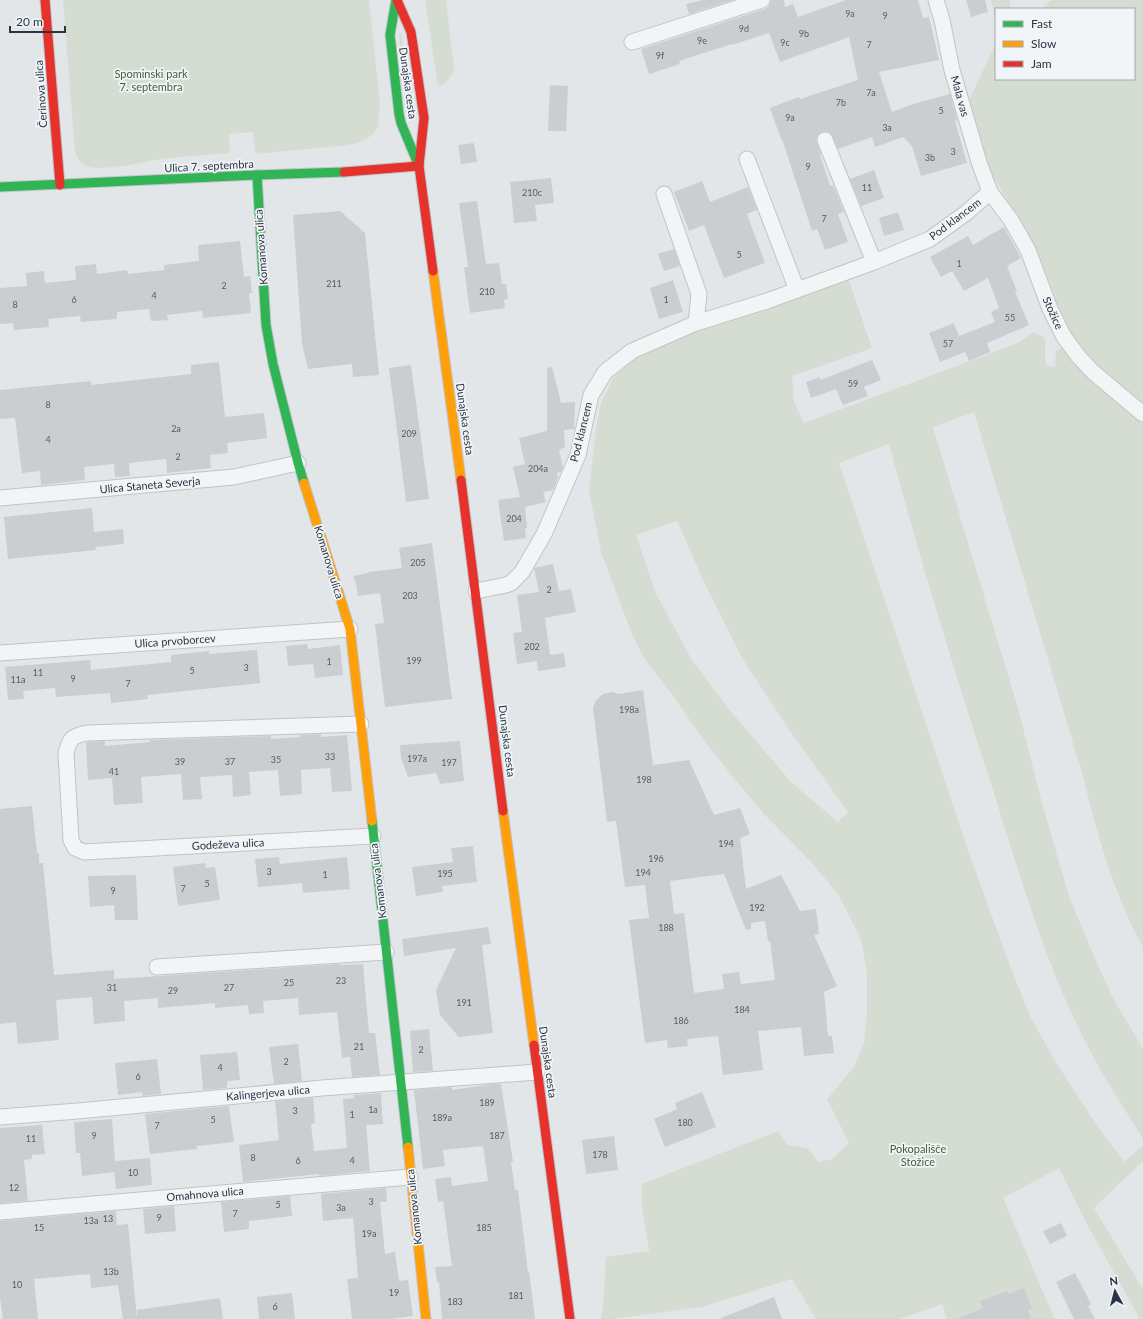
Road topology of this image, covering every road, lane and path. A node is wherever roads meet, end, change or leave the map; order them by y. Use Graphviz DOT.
graph roads {
  1 [pos="45,0"];
  2 [pos="396,0"];
  3 [pos="762,0"];
  4 [pos="936,0"];
  5 [pos="632,42"];
  6 [pos="825,140"];
  7 [pos="747,159"];
  8 [pos="419,166"];
  9 [pos="257,175"];
  10 [pos="60,185"];
  11 [pos="0,187"];
  12 [pos="990,192"];
  13 [pos="664,194"];
  14 [pos="874,262"];
  15 [pos="797,290"];
  16 [pos="696,323"];
  17 [pos="1143,414"];
  18 [pos="298,463"];
  19 [pos="0,498"];
  20 [pos="476,591"];
  21 [pos="350,629"];
  22 [pos="0,653"];
  23 [pos="361,724"];
  24 [pos="373,836"];
  25 [pos="386,952"];
  26 [pos="158,967"];
  27 [pos="537,1072"];
  28 [pos="402,1082"];
  29 [pos="0,1117"];
  30 [pos="410,1177"];
  31 [pos="0,1212"];
  32 [pos="426,1319"];
  33 [pos="570,1319"];
  1 -- 10 [label="street, Čerinova ulica"];
  2 -- 8 [label="street, Dunajska cesta"];
  2 -- 8 [label="street, Dunajska cesta"];
  3 -- 5 [label="street"];
  4 -- 12 [label="street, Mala vas"];
  6 -- 14 [label="street"];
  7 -- 15 [label="street"];
  8 -- 9 [label="street, Ulica 7. septembra"];
  8 -- 20 [label="street, Dunajska cesta"];
  9 -- 10 [label="street, Ulica 7. septembra"];
  9 -- 18 [label="street, Komanova ulica"];
  10 -- 11 [label="street, Ulica 7. septembra"];
  12 -- 14 [label="street, Pod klancem"];
  12 -- 17 [label="street, Stožice"];
  13 -- 16 [label="street"];
  14 -- 15 [label="street, Pod klancem"];
  15 -- 16 [label="street, Pod klancem"];
  16 -- 20 [label="street, Pod klancem"];
  18 -- 19 [label="street, Ulica Staneta Severja"];
  18 -- 21 [label="street, Komanova ulica"];
  20 -- 27 [label="street, Dunajska cesta"];
  21 -- 22 [label="street, Ulica prvoborcev"];
  21 -- 23 [label="street, Komanova ulica"];
  23 -- 24 [label="street, Komanova ulica"];
  23 -- 24 [label="street, Godeževa ulica"];
  24 -- 25 [label="street, Komanova ulica"];
  25 -- 26 [label="street"];
  25 -- 28 [label="street, Komanova ulica"];
  27 -- 28 [label="street, Kalingerjeva ulica"];
  27 -- 33 [label="street, Dunajska cesta"];
  28 -- 29 [label="street, Kalingerjeva ulica"];
  28 -- 30 [label="street, Komanova ulica"];
  30 -- 31 [label="street, Omahnova ulica"];
  30 -- 32 [label="street, Komanova ulica"];
}
